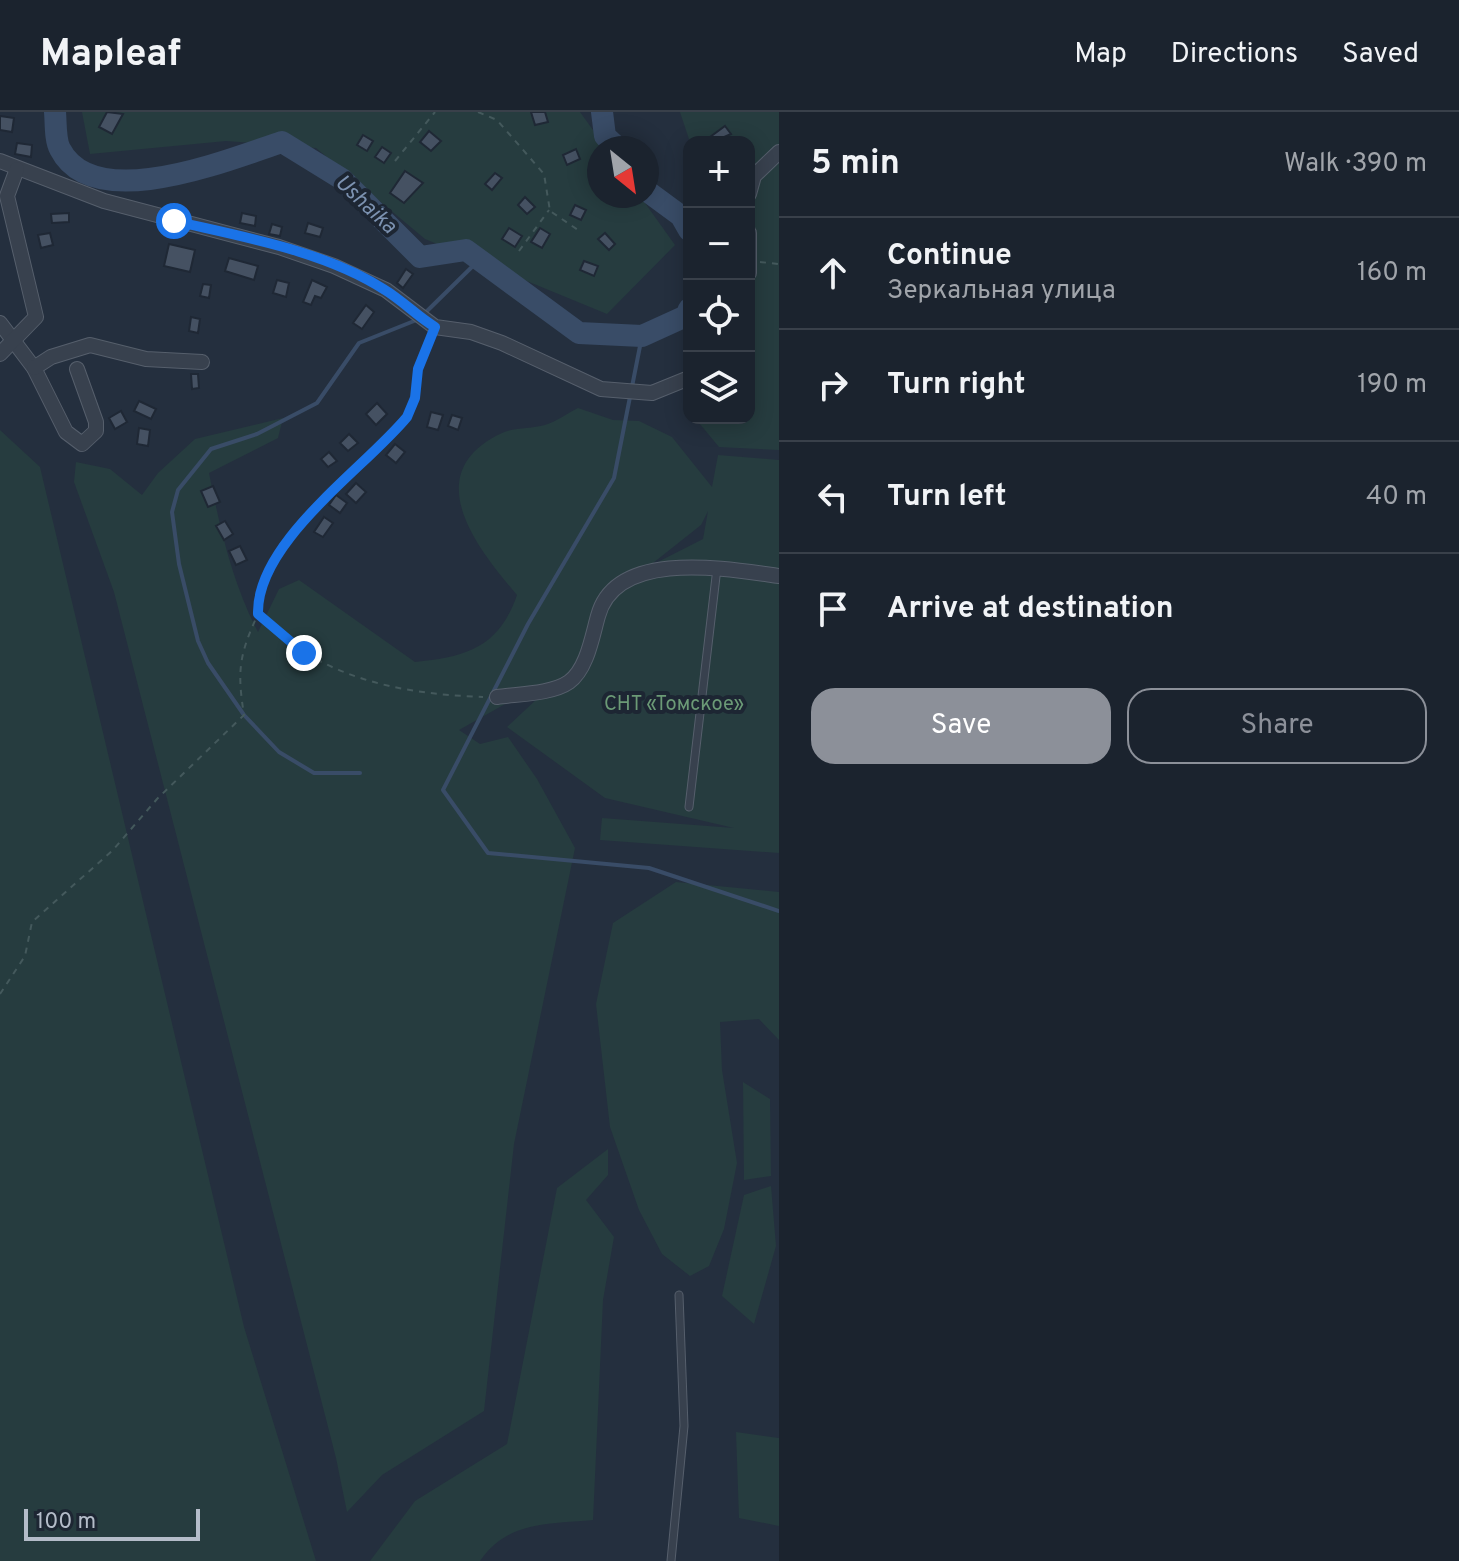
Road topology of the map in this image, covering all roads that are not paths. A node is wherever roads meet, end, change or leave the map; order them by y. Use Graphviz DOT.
graph roads {
  1 [pos="779,152"];
  2 [pos="0,161"];
  3 [pos="17,169"];
  4 [pos="755,175"];
  5 [pos="0,323"];
  6 [pos="14,341"];
  7 [pos="0,354"];
  8 [pos="202,362"];
  9 [pos="34,368"];
  10 [pos="77,369"];
  11 [pos="683,380"];
  12 [pos="717,568"];
  13 [pos="779,576"];
  14 [pos="497,697"];
  15 [pos="689,807"];
  16 [pos="679,1295"];
  17 [pos="671,1561"];
  1 -- 4 [label="street"];
  2 -- 3 [label="street"];
  3 -- 6 [label="street"];
  3 -- 11 [label="street"];
  5 -- 6 [label="street"];
  6 -- 7 [label="street"];
  6 -- 9 [label="street"];
  8 -- 9 [label="street"];
  9 -- 10 [label="street"];
  12 -- 13 [label="street"];
  12 -- 14 [label="street"];
  12 -- 15 [label="lane"];
  16 -- 17 [label="lane"];
}
